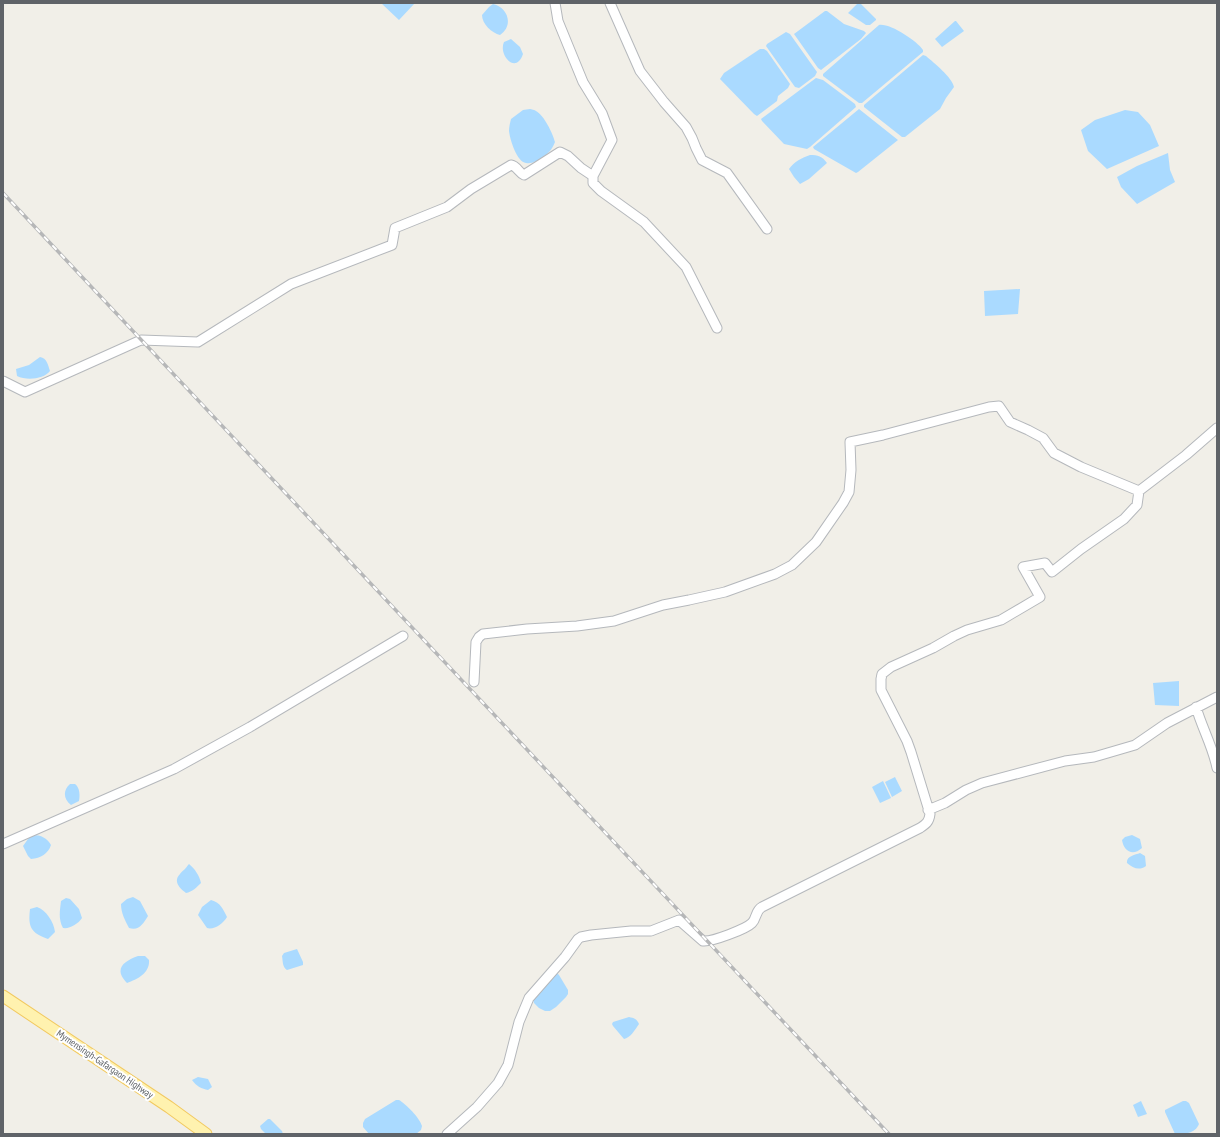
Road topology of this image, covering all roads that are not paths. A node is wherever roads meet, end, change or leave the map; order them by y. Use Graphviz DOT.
graph roads {
  1 [pos="555,3"];
  2 [pos="610,3"];
  3 [pos="593,176"];
  4 [pos="767,229"];
  5 [pos="717,328"];
  6 [pos="3,381"];
  7 [pos="1217,428"];
  8 [pos="1140,491"];
  9 [pos="403,636"];
  10 [pos="474,682"];
  11 [pos="1217,697"];
  12 [pos="1196,707"];
  13 [pos="1217,768"];
  14 [pos="928,810"];
  15 [pos="3,844"];
  16 [pos="3,996"];
  17 [pos="206,1134"];
  18 [pos="447,1134"];
  1 -- 3 [label="street"];
  2 -- 4 [label="street"];
  3 -- 5 [label="street"];
  3 -- 6 [label="street"];
  7 -- 8 [label="street"];
  8 -- 10 [label="street"];
  8 -- 14 [label="street"];
  9 -- 15 [label="street"];
  11 -- 12 [label="street"];
  12 -- 13 [label="street"];
  12 -- 14 [label="street"];
  14 -- 18 [label="street"];
  16 -- 17 [label="main road, Mymensingh-Gafargaon Highway"];
}
